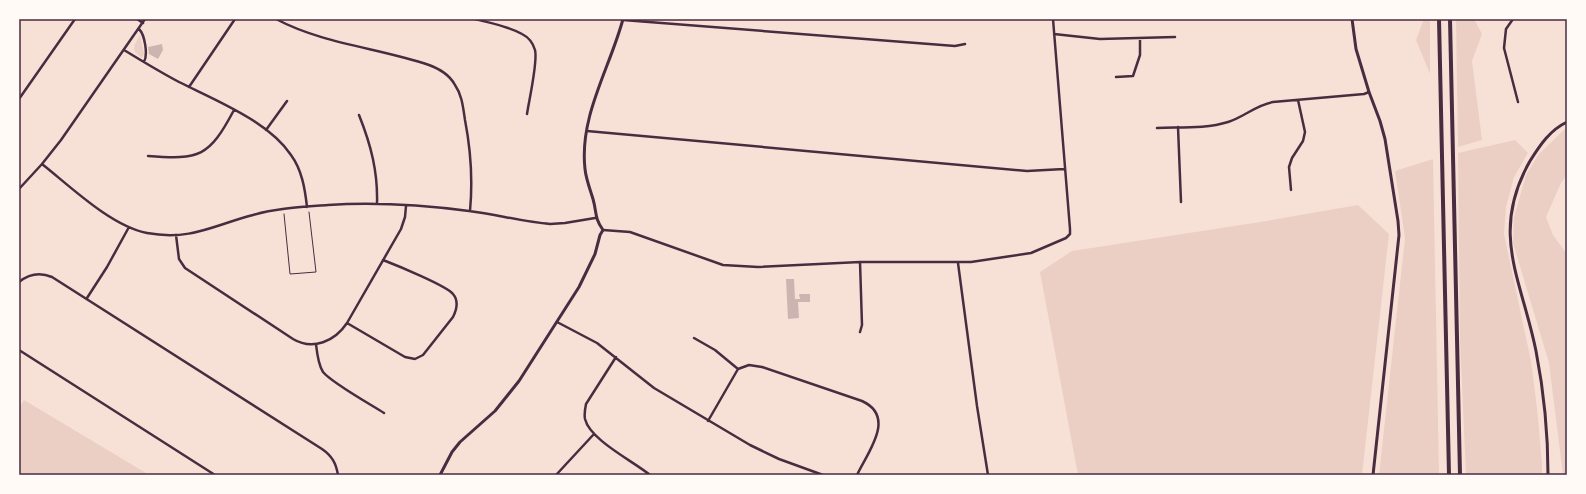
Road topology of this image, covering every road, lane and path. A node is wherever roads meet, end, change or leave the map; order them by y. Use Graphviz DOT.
graph roads {
  1 [pos="76,19"];
  2 [pos="137,19"];
  3 [pos="145,19"];
  4 [pos="235,19"];
  5 [pos="276,19"];
  6 [pos="475,19"];
  7 [pos="623,19"];
  8 [pos="1053,19"];
  9 [pos="1352,19"];
  10 [pos="1439,19"];
  11 [pos="1450,19"];
  12 [pos="1513,19"];
  13 [pos="143,23"];
  14 [pos="138,29"];
  15 [pos="1054,34"];
  16 [pos="1175,37"];
  17 [pos="1140,38"];
  18 [pos="966,44"];
  19 [pos="124,50"];
  20 [pos="144,62"];
  21 [pos="1116,77"];
  22 [pos="189,87"];
  23 [pos="1369,92"];
  24 [pos="19,99"];
  25 [pos="1298,100"];
  26 [pos="287,101"];
  27 [pos="1518,102"];
  28 [pos="234,110"];
  29 [pos="527,114"];
  30 [pos="359,115"];
  31 [pos="1567,122"];
  32 [pos="1178,127"];
  33 [pos="1157,128"];
  34 [pos="266,130"];
  35 [pos="587,131"];
  36 [pos="148,156"];
  37 [pos="42,164"];
  38 [pos="1064,169"];
  39 [pos="19,189"];
  40 [pos="1291,190"];
  41 [pos="1181,202"];
  42 [pos="377,204"];
  43 [pos="406,206"];
  44 [pos="307,207"];
  45 [pos="284,209"];
  46 [pos="470,211"];
  47 [pos="595,218"];
  48 [pos="129,227"];
  49 [pos="603,230"];
  50 [pos="176,235"];
  51 [pos="383,260"];
  52 [pos="860,262"];
  53 [pos="958,262"];
  54 [pos="19,282"];
  55 [pos="87,298"];
  56 [pos="557,322"];
  57 [pos="347,323"];
  58 [pos="860,332"];
  59 [pos="694,338"];
  60 [pos="316,344"];
  61 [pos="19,350"];
  62 [pos="616,357"];
  63 [pos="738,369"];
  64 [pos="384,413"];
  65 [pos="708,421"];
  66 [pos="594,434"];
  67 [pos="215,475"];
  68 [pos="338,475"];
  69 [pos="440,475"];
  70 [pos="556,475"];
  71 [pos="650,475"];
  72 [pos="823,475"];
  73 [pos="857,475"];
  74 [pos="988,475"];
  75 [pos="1373,475"];
  76 [pos="1449,475"];
  77 [pos="1460,475"];
  78 [pos="1548,475"];
  1 -- 24 [label="street"];
  2 -- 13 [label="street"];
  3 -- 13 [label="street"];
  4 -- 22 [label="street"];
  5 -- 46 [label="street"];
  6 -- 29 [label="street"];
  7 -- 18 [label="street"];
  7 -- 35 [label="street"];
  8 -- 15 [label="street"];
  9 -- 23 [label="street"];
  10 -- 76 [label="main road"];
  11 -- 77 [label="main road"];
  12 -- 27 [label="street"];
  13 -- 14 [label="street"];
  14 -- 19 [label="street"];
  14 -- 20 [label="street"];
  15 -- 17 [label="street"];
  15 -- 38 [label="street"];
  16 -- 17 [label="street"];
  17 -- 21 [label="street"];
  19 -- 20 [label="street"];
  19 -- 37 [label="street"];
  20 -- 22 [label="street"];
  22 -- 28 [label="street"];
  23 -- 25 [label="street"];
  23 -- 75 [label="street"];
  25 -- 32 [label="street"];
  25 -- 40 [label="street"];
  26 -- 34 [label="street"];
  28 -- 34 [label="street"];
  28 -- 36 [label="street"];
  30 -- 42 [label="street"];
  31 -- 78 [label="street"];
  32 -- 33 [label="street"];
  32 -- 41 [label="street"];
  34 -- 44 [label="street"];
  35 -- 38 [label="street"];
  35 -- 47 [label="street"];
  37 -- 39 [label="street"];
  37 -- 48 [label="street"];
  38 -- 53 [label="street"];
  42 -- 43 [label="street"];
  42 -- 44 [label="street"];
  43 -- 46 [label="street"];
  43 -- 51 [label="street"];
  44 -- 45 [label="street"];
  44 -- 45 [label="path"];
  45 -- 50 [label="street"];
  46 -- 47 [label="street"];
  47 -- 49 [label="street"];
  48 -- 50 [label="street"];
  48 -- 55 [label="street"];
  49 -- 52 [label="street"];
  49 -- 56 [label="street"];
  50 -- 60 [label="street"];
  51 -- 57 [label="street"];
  51 -- 57 [label="street"];
  52 -- 53 [label="street"];
  52 -- 58 [label="street"];
  53 -- 74 [label="street"];
  54 -- 55 [label="street"];
  55 -- 68 [label="street"];
  56 -- 62 [label="street"];
  56 -- 69 [label="street"];
  57 -- 60 [label="street"];
  59 -- 63 [label="street"];
  60 -- 64 [label="street"];
  61 -- 67 [label="street"];
  62 -- 65 [label="street"];
  62 -- 66 [label="street"];
  63 -- 65 [label="street"];
  63 -- 73 [label="street"];
  65 -- 72 [label="street"];
  66 -- 70 [label="street"];
  66 -- 71 [label="street"];
}
